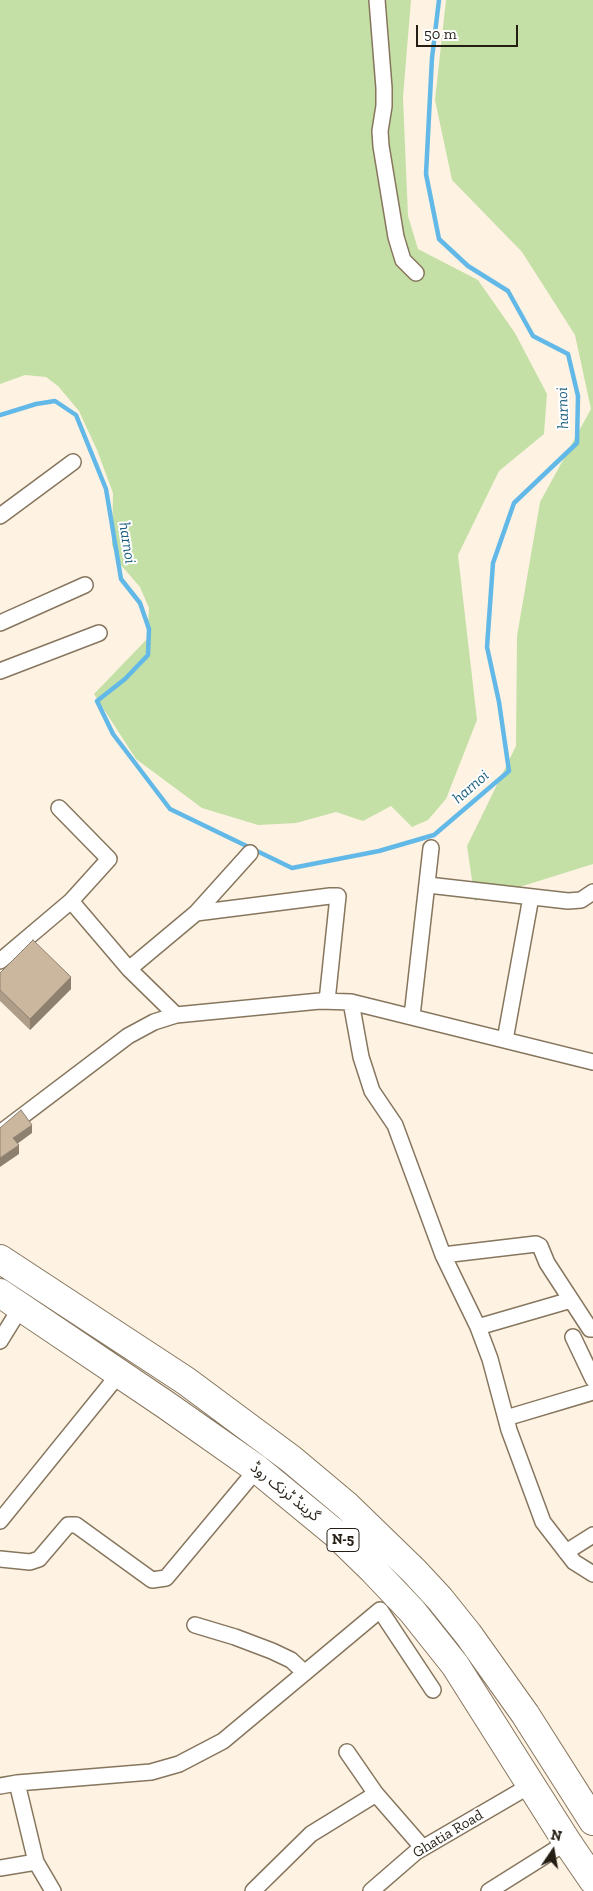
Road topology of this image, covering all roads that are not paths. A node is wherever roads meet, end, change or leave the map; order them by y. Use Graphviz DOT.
graph roads {
  1 [pos="377,0"];
  2 [pos="416,273"];
  3 [pos="73,462"];
  4 [pos="0,516"];
  5 [pos="85,585"];
  6 [pos="0,623"];
  7 [pos="99,633"];
  8 [pos="0,671"];
  9 [pos="59,808"];
  10 [pos="431,848"];
  11 [pos="250,853"];
  12 [pos="428,884"];
  13 [pos="593,892"];
  14 [pos="532,897"];
  15 [pos="71,901"];
  16 [pos="196,913"];
  17 [pos="0,961"];
  18 [pos="129,969"];
  19 [pos="327,1001"];
  20 [pos="351,1002"];
  21 [pos="176,1015"];
  22 [pos="412,1016"];
  23 [pos="505,1040"];
  24 [pos="593,1062"];
  25 [pos="0,1133"];
  26 [pos="443,1255"];
  27 [pos="0,1259"];
  28 [pos="10,1300"];
  29 [pos="571,1300"];
  30 [pos="478,1327"];
  31 [pos="593,1329"];
  32 [pos="573,1337"];
  33 [pos="0,1341"];
  34 [pos="119,1374"];
  35 [pos="593,1379"];
  36 [pos="593,1392"];
  37 [pos="506,1418"];
  38 [pos="258,1469"];
  39 [pos="0,1521"];
  40 [pos="593,1535"];
  41 [pos="566,1552"];
  42 [pos="0,1559"];
  43 [pos="593,1574"];
  44 [pos="196,1625"];
  45 [pos="305,1673"];
  46 [pos="433,1690"];
  47 [pos="347,1752"];
  48 [pos="17,1782"];
  49 [pos="531,1785"];
  50 [pos="0,1786"];
  51 [pos="376,1794"];
  52 [pos="593,1820"];
  53 [pos="567,1842"];
  54 [pos="423,1848"];
  55 [pos="36,1862"];
  56 [pos="0,1868"];
  57 [pos="593,1880"];
  58 [pos="53,1891"];
  59 [pos="252,1891"];
  60 [pos="371,1891"];
  61 [pos="489,1891"];
  1 -- 2 [label="street"];
  3 -- 4 [label="street"];
  5 -- 6 [label="street"];
  7 -- 8 [label="street"];
  9 -- 15 [label="street"];
  10 -- 12 [label="street"];
  11 -- 16 [label="street"];
  12 -- 14 [label="street"];
  12 -- 22 [label="street"];
  13 -- 14 [label="street"];
  14 -- 23 [label="street"];
  15 -- 17 [label="street"];
  15 -- 18 [label="street"];
  16 -- 18 [label="street"];
  16 -- 19 [label="street"];
  18 -- 21 [label="street"];
  19 -- 20 [label="street"];
  19 -- 21 [label="street"];
  20 -- 22 [label="street"];
  20 -- 26 [label="street"];
  21 -- 25 [label="street"];
  22 -- 23 [label="street"];
  23 -- 24 [label="street"];
  26 -- 29 [label="street"];
  26 -- 30 [label="street"];
  27 -- 52 [label="highway, گرینڈ ٹرنک روڈ / N-5"];
  28 -- 33 [label="street"];
  28 -- 34 [label="highway, گرینڈ ٹرنک روڈ / N-5"];
  29 -- 30 [label="street"];
  29 -- 31 [label="street"];
  30 -- 37 [label="street"];
  32 -- 35 [label="street"];
  34 -- 38 [label="highway, گرینڈ ٹرنک روڈ / N-5"];
  34 -- 39 [label="street"];
  36 -- 37 [label="street"];
  37 -- 41 [label="street"];
  38 -- 42 [label="street"];
  38 -- 49 [label="highway, گرینڈ ٹرنک روڈ / N-5"];
  40 -- 41 [label="street"];
  41 -- 43 [label="street"];
  44 -- 45 [label="street"];
  45 -- 46 [label="street"];
  45 -- 48 [label="street"];
  47 -- 51 [label="street"];
  48 -- 50 [label="street"];
  48 -- 55 [label="street"];
  49 -- 53 [label="highway, گرینڈ ٹرنک روڈ / N-5"];
  49 -- 54 [label="street, Ghatia Road"];
  51 -- 54 [label="street"];
  51 -- 59 [label="street"];
  53 -- 57 [label="highway, گرینڈ ٹرنک روڈ / N-5"];
  53 -- 61 [label="street"];
  54 -- 60 [label="street, Ghatia Road"];
  55 -- 56 [label="street"];
  55 -- 58 [label="street"];
}
